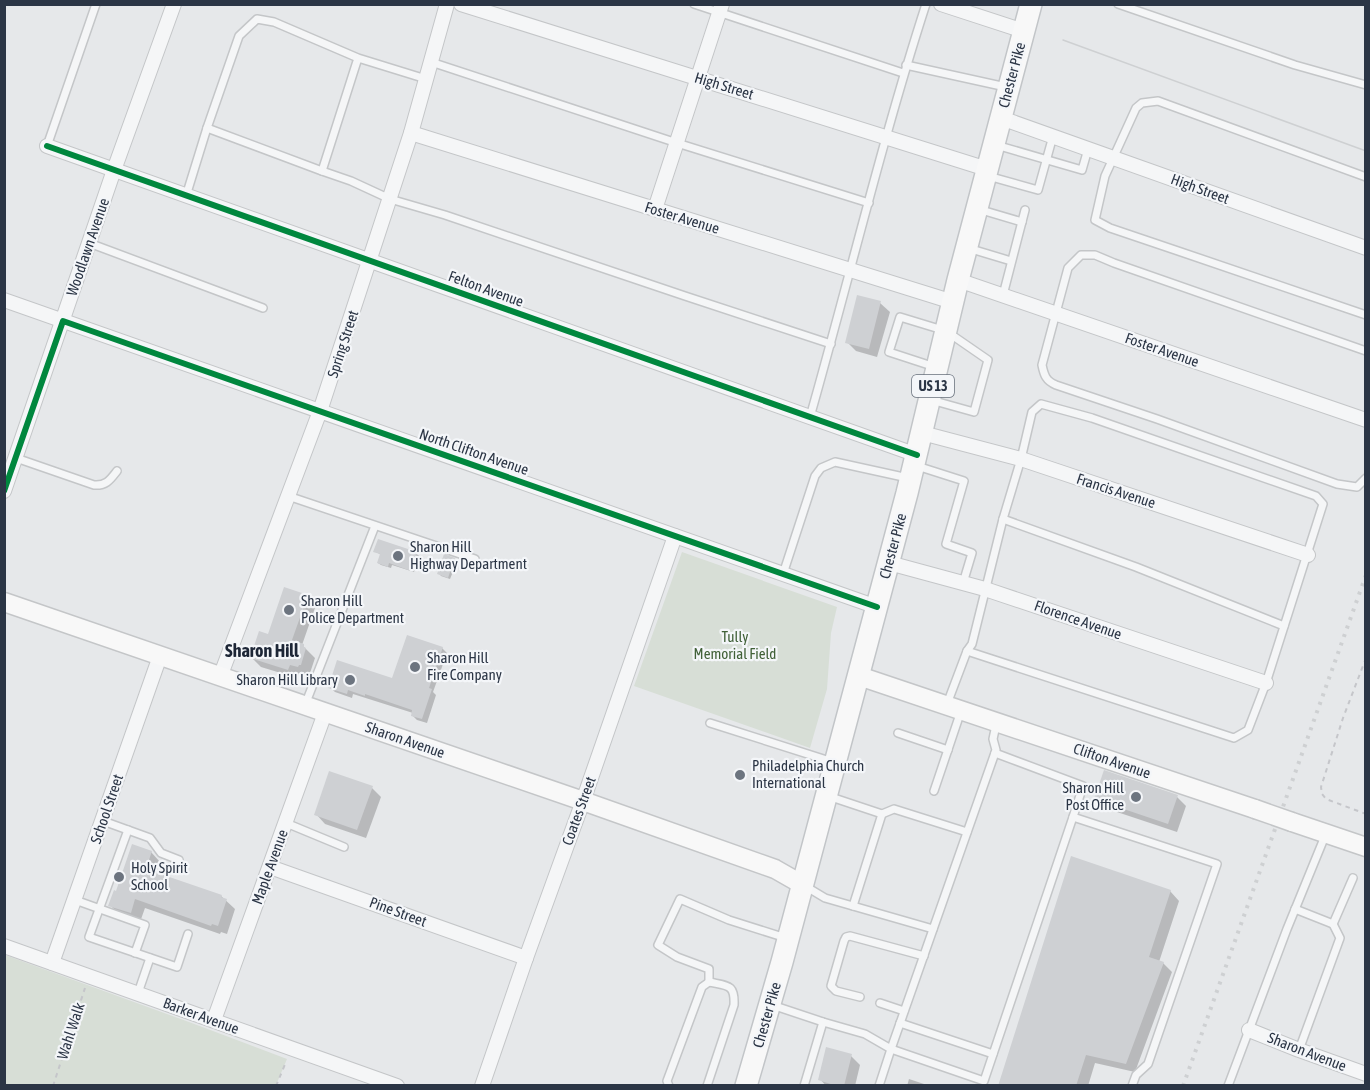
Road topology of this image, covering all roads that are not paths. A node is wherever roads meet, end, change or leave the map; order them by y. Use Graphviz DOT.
graph roads {
  1 [pos="96,4"];
  2 [pos="174,4"];
  3 [pos="447,4"];
  4 [pos="461,4"];
  5 [pos="694,4"];
  6 [pos="926,4"];
  7 [pos="941,4"];
  8 [pos="1031,4"];
  9 [pos="1118,4"];
  10 [pos="720,9"];
  11 [pos="1024,31"];
  12 [pos="358,58"];
  13 [pos="431,62"];
  14 [pos="906,65"];
  15 [pos="903,73"];
  16 [pos="698,78"];
  17 [pos="426,80"];
  18 [pos="1365,85"];
  19 [pos="1009,87"];
  20 [pos="1001,118"];
  21 [pos="207,128"];
  22 [pos="411,134"];
  23 [pos="1053,136"];
  24 [pos="887,137"];
  25 [pos="677,143"];
  26 [pos="994,145"];
  27 [pos="47,146"];
  28 [pos="1088,149"];
  29 [pos="1114,158"];
  30 [pos="1047,160"];
  31 [pos="114,170"];
  32 [pos="322,171"];
  33 [pos="986,172"];
  34 [pos="1365,177"];
  35 [pos="186,196"];
  36 [pos="390,199"];
  37 [pos="869,202"];
  38 [pos="655,209"];
  39 [pos="977,209"];
  40 [pos="1025,210"];
  41 [pos="1022,222"];
  42 [pos="89,243"];
  43 [pos="966,248"];
  44 [pos="1365,248"];
  45 [pos="370,261"];
  46 [pos="1011,261"];
  47 [pos="851,270"];
  48 [pos="958,280"];
  49 [pos="1003,295"];
  50 [pos="4,300"];
  51 [pos="953,302"];
  52 [pos="263,308"];
  53 [pos="1056,314"];
  54 [pos="1365,315"];
  55 [pos="63,321"];
  56 [pos="946,331"];
  57 [pos="831,344"];
  58 [pos="1365,351"];
  59 [pos="937,368"];
  60 [pos="929,400"];
  61 [pos="320,411"];
  62 [pos="810,417"];
  63 [pos="1365,420"];
  64 [pos="922,433"];
  65 [pos="16,458"];
  66 [pos="1022,459"];
  67 [pos="914,466"];
  68 [pos="117,471"];
  69 [pos="1365,478"];
  70 [pos="4,491"];
  71 [pos="288,496"];
  72 [pos="1003,519"];
  73 [pos="375,526"];
  74 [pos="675,536"];
  75 [pos="1308,555"];
  76 [pos="475,559"];
  77 [pos="889,563"];
  78 [pos="783,574"];
  79 [pos="963,583"];
  80 [pos="985,589"];
  81 [pos="4,602"];
  82 [pos="877,607"];
  83 [pos="1284,626"];
  84 [pos="968,651"];
  85 [pos="160,656"];
  86 [pos="220,676"];
  87 [pos="859,676"];
  88 [pos="1266,684"];
  89 [pos="304,706"];
  90 [pos="954,708"];
  91 [pos="325,713"];
  92 [pos="996,722"];
  93 [pos="710,723"];
  94 [pos="897,733"];
  95 [pos="948,750"];
  96 [pos="995,753"];
  97 [pos="835,762"];
  98 [pos="934,791"];
  99 [pos="826,795"];
  100 [pos="583,801"];
  101 [pos="882,814"];
  102 [pos="1073,817"];
  103 [pos="103,821"];
  104 [pos="286,823"];
  105 [pos="128,830"];
  106 [pos="967,832"];
  107 [pos="1326,833"];
  108 [pos="344,847"];
  109 [pos="1365,847"];
  110 [pos="179,860"];
  111 [pos="270,867"];
  112 [pos="1353,878"];
  113 [pos="802,885"];
  114 [pos="75,900"];
  115 [pos="853,906"];
  116 [pos="99,909"];
  117 [pos="1295,909"];
  118 [pos="1333,924"];
  119 [pos="933,929"];
  120 [pos="188,934"];
  121 [pos="788,939"];
  122 [pos="4,946"];
  123 [pos="135,953"];
  124 [pos="924,956"];
  125 [pos="150,958"];
  126 [pos="526,958"];
  127 [pos="52,963"];
  128 [pos="710,982"];
  129 [pos="138,993"];
  130 [pos="860,997"];
  131 [pos="880,1003"];
  132 [pos="770,1004"];
  133 [pos="904,1011"];
  134 [pos="214,1020"];
  135 [pos="823,1022"];
  136 [pos="900,1023"];
  137 [pos="1249,1030"];
  138 [pos="891,1049"];
  139 [pos="1299,1050"];
  140 [pos="993,1054"];
  141 [pos="1365,1074"];
  142 [pos="397,1086"];
  143 [pos="482,1086"];
  144 [pos="669,1086"];
  145 [pos="707,1086"];
  146 [pos="746,1086"];
  147 [pos="804,1086"];
  148 [pos="879,1086"];
  149 [pos="1132,1086"];
  150 [pos="1228,1086"];
  1 -- 27 [label="lane"];
  2 -- 31 [label="street, Woodlawn Avenue"];
  3 -- 13 [label="street, Spring Street"];
  4 -- 16 [label="street, High Street"];
  5 -- 10 [label="lane"];
  6 -- 14 [label="lane"];
  7 -- 11 [label="street"];
  8 -- 11 [label="main road, Chester Pike / US 13"];
  9 -- 18 [label="lane"];
  10 -- 15 [label="lane"];
  10 -- 16 [label="street"];
  11 -- 19 [label="main road, Chester Pike / US 13"];
  12 -- 17 [label="lane"];
  12 -- 21 [label="lane"];
  12 -- 32 [label="lane"];
  13 -- 17 [label="street, Spring Street"];
  13 -- 25 [label="lane"];
  14 -- 15 [label="lane"];
  14 -- 19 [label="lane"];
  15 -- 24 [label="lane"];
  16 -- 24 [label="street, High Street"];
  16 -- 25 [label="street"];
  17 -- 22 [label="street, Spring Street"];
  19 -- 20 [label="main road, Chester Pike / US 13"];
  20 -- 23 [label="street, High Street"];
  20 -- 26 [label="main road, Chester Pike / US 13"];
  21 -- 32 [label="lane"];
  21 -- 35 [label="lane"];
  22 -- 36 [label="street, Spring Street"];
  22 -- 38 [label="street, Foster Avenue"];
  23 -- 28 [label="street, High Street"];
  23 -- 30 [label="lane"];
  24 -- 33 [label="street, High Street"];
  24 -- 37 [label="lane"];
  25 -- 37 [label="lane"];
  25 -- 38 [label="street"];
  26 -- 30 [label="lane"];
  26 -- 33 [label="main road, Chester Pike / US 13"];
  27 -- 31 [label="street, Felton Avenue"];
  28 -- 29 [label="street, High Street"];
  28 -- 30 [label="lane"];
  29 -- 34 [label="lane"];
  29 -- 44 [label="street, High Street"];
  29 -- 54 [label="lane"];
  30 -- 33 [label="lane"];
  31 -- 35 [label="street, Felton Avenue"];
  31 -- 42 [label="street, Woodlawn Avenue"];
  32 -- 36 [label="lane"];
  33 -- 39 [label="main road, Chester Pike / US 13"];
  35 -- 45 [label="street, Felton Avenue"];
  36 -- 45 [label="street, Spring Street"];
  36 -- 57 [label="lane"];
  37 -- 47 [label="lane"];
  38 -- 47 [label="street, Foster Avenue"];
  39 -- 41 [label="lane"];
  39 -- 43 [label="main road, Chester Pike / US 13"];
  40 -- 41 [label="lane"];
  41 -- 46 [label="lane"];
  42 -- 52 [label="lane"];
  42 -- 55 [label="street, Woodlawn Avenue"];
  43 -- 46 [label="lane"];
  43 -- 48 [label="main road, Chester Pike / US 13"];
  45 -- 61 [label="street, Spring Street"];
  45 -- 62 [label="street, Felton Avenue"];
  46 -- 49 [label="lane"];
  47 -- 51 [label="street, Foster Avenue"];
  47 -- 57 [label="lane"];
  48 -- 49 [label="street, Foster Avenue"];
  48 -- 51 [label="main road, Chester Pike / US 13"];
  49 -- 53 [label="street, Foster Avenue"];
  50 -- 55 [label="street, North Clifton Avenue"];
  51 -- 56 [label="main road, Chester Pike / US 13"];
  53 -- 58 [label="lane"];
  53 -- 63 [label="street, Foster Avenue"];
  53 -- 69 [label="lane"];
  55 -- 61 [label="street, North Clifton Avenue"];
  55 -- 65 [label="street, Woodlawn Avenue"];
  56 -- 59 [label="main road, Chester Pike / US 13"];
  56 -- 59 [label="lane"];
  56 -- 60 [label="lane"];
  57 -- 62 [label="lane"];
  59 -- 60 [label="main road, Chester Pike / US 13"];
  60 -- 64 [label="main road, Chester Pike / US 13"];
  61 -- 71 [label="street, Spring Street"];
  61 -- 74 [label="street, North Clifton Avenue"];
  62 -- 67 [label="street, Felton Avenue"];
  64 -- 66 [label="street, Francis Avenue"];
  64 -- 67 [label="main road, Chester Pike / US 13"];
  65 -- 68 [label="lane"];
  65 -- 70 [label="street, Woodlawn Avenue"];
  66 -- 72 [label="lane"];
  66 -- 75 [label="street, Francis Avenue"];
  66 -- 75 [label="lane"];
  67 -- 77 [label="main road, Chester Pike / US 13"];
  67 -- 78 [label="lane"];
  67 -- 79 [label="lane"];
  71 -- 73 [label="lane"];
  71 -- 86 [label="street, Spring Street"];
  72 -- 80 [label="lane"];
  72 -- 83 [label="lane"];
  73 -- 76 [label="lane"];
  73 -- 89 [label="lane"];
  74 -- 78 [label="street, North Clifton Avenue"];
  74 -- 100 [label="street, Coates Street"];
  75 -- 83 [label="lane"];
  77 -- 79 [label="street, Florence Avenue"];
  77 -- 82 [label="main road, Chester Pike / US 13"];
  78 -- 82 [label="street, North Clifton Avenue"];
  79 -- 80 [label="street, Florence Avenue"];
  80 -- 84 [label="lane"];
  80 -- 88 [label="street, Florence Avenue"];
  81 -- 85 [label="street, Sharon Avenue"];
  82 -- 87 [label="main road, Chester Pike / US 13"];
  83 -- 88 [label="lane"];
  84 -- 88 [label="lane"];
  84 -- 90 [label="lane"];
  85 -- 86 [label="street, Sharon Avenue"];
  85 -- 103 [label="street, School Street"];
  86 -- 89 [label="street, Sharon Avenue"];
  87 -- 90 [label="street, Clifton Avenue"];
  87 -- 97 [label="main road, Chester Pike / US 13"];
  89 -- 91 [label="street, Sharon Avenue"];
  90 -- 92 [label="street, Clifton Avenue"];
  90 -- 95 [label="lane"];
  91 -- 100 [label="street, Sharon Avenue"];
  91 -- 104 [label="street, Maple Avenue"];
  92 -- 96 [label="lane"];
  92 -- 107 [label="street, Clifton Avenue, bridge"];
  93 -- 97 [label="lane"];
  94 -- 95 [label="lane"];
  95 -- 98 [label="lane"];
  96 -- 102 [label="lane"];
  96 -- 106 [label="lane"];
  97 -- 99 [label="main road, Chester Pike / US 13"];
  99 -- 101 [label="lane"];
  99 -- 113 [label="main road, Chester Pike / US 13"];
  100 -- 113 [label="street, Sharon Avenue"];
  100 -- 126 [label="street, Coates Street"];
  101 -- 106 [label="lane"];
  101 -- 115 [label="lane"];
  102 -- 140 [label="lane"];
  102 -- 149 [label="lane"];
  103 -- 105 [label="lane"];
  103 -- 114 [label="street, School Street"];
  104 -- 108 [label="lane"];
  104 -- 111 [label="street, Maple Avenue"];
  105 -- 110 [label="lane"];
  105 -- 116 [label="lane"];
  106 -- 119 [label="lane"];
  107 -- 109 [label="street, Clifton Avenue"];
  107 -- 117 [label="lane"];
  111 -- 126 [label="street, Pine Street"];
  111 -- 134 [label="street, Maple Avenue"];
  112 -- 118 [label="lane"];
  113 -- 115 [label="lane"];
  113 -- 121 [label="main road, Chester Pike / US 13"];
  114 -- 116 [label="lane"];
  114 -- 127 [label="street, School Street"];
  115 -- 119 [label="lane"];
  116 -- 123 [label="lane"];
  116 -- 123 [label="lane"];
  117 -- 118 [label="lane"];
  117 -- 137 [label="lane"];
  118 -- 139 [label="lane"];
  119 -- 124 [label="lane"];
  120 -- 125 [label="lane"];
  121 -- 128 [label="lane"];
  121 -- 132 [label="main road, Chester Pike / US 13"];
  122 -- 127 [label="street, Barker Avenue"];
  123 -- 125 [label="lane"];
  124 -- 130 [label="lane"];
  124 -- 133 [label="lane"];
  125 -- 129 [label="lane"];
  126 -- 143 [label="street, Coates Street"];
  127 -- 129 [label="street, Barker Avenue"];
  128 -- 144 [label="lane"];
  128 -- 145 [label="lane"];
  129 -- 134 [label="street, Barker Avenue"];
  131 -- 133 [label="lane"];
  132 -- 135 [label="lane"];
  132 -- 146 [label="main road, Chester Pike / US 13"];
  133 -- 136 [label="lane"];
  134 -- 142 [label="street, Barker Avenue"];
  135 -- 138 [label="lane"];
  135 -- 147 [label="lane"];
  136 -- 138 [label="lane"];
  136 -- 140 [label="lane"];
  137 -- 139 [label="street, Sharon Avenue"];
  137 -- 150 [label="lane"];
  138 -- 140 [label="lane"];
  138 -- 148 [label="lane"];
  139 -- 141 [label="street, Sharon Avenue"];
}
